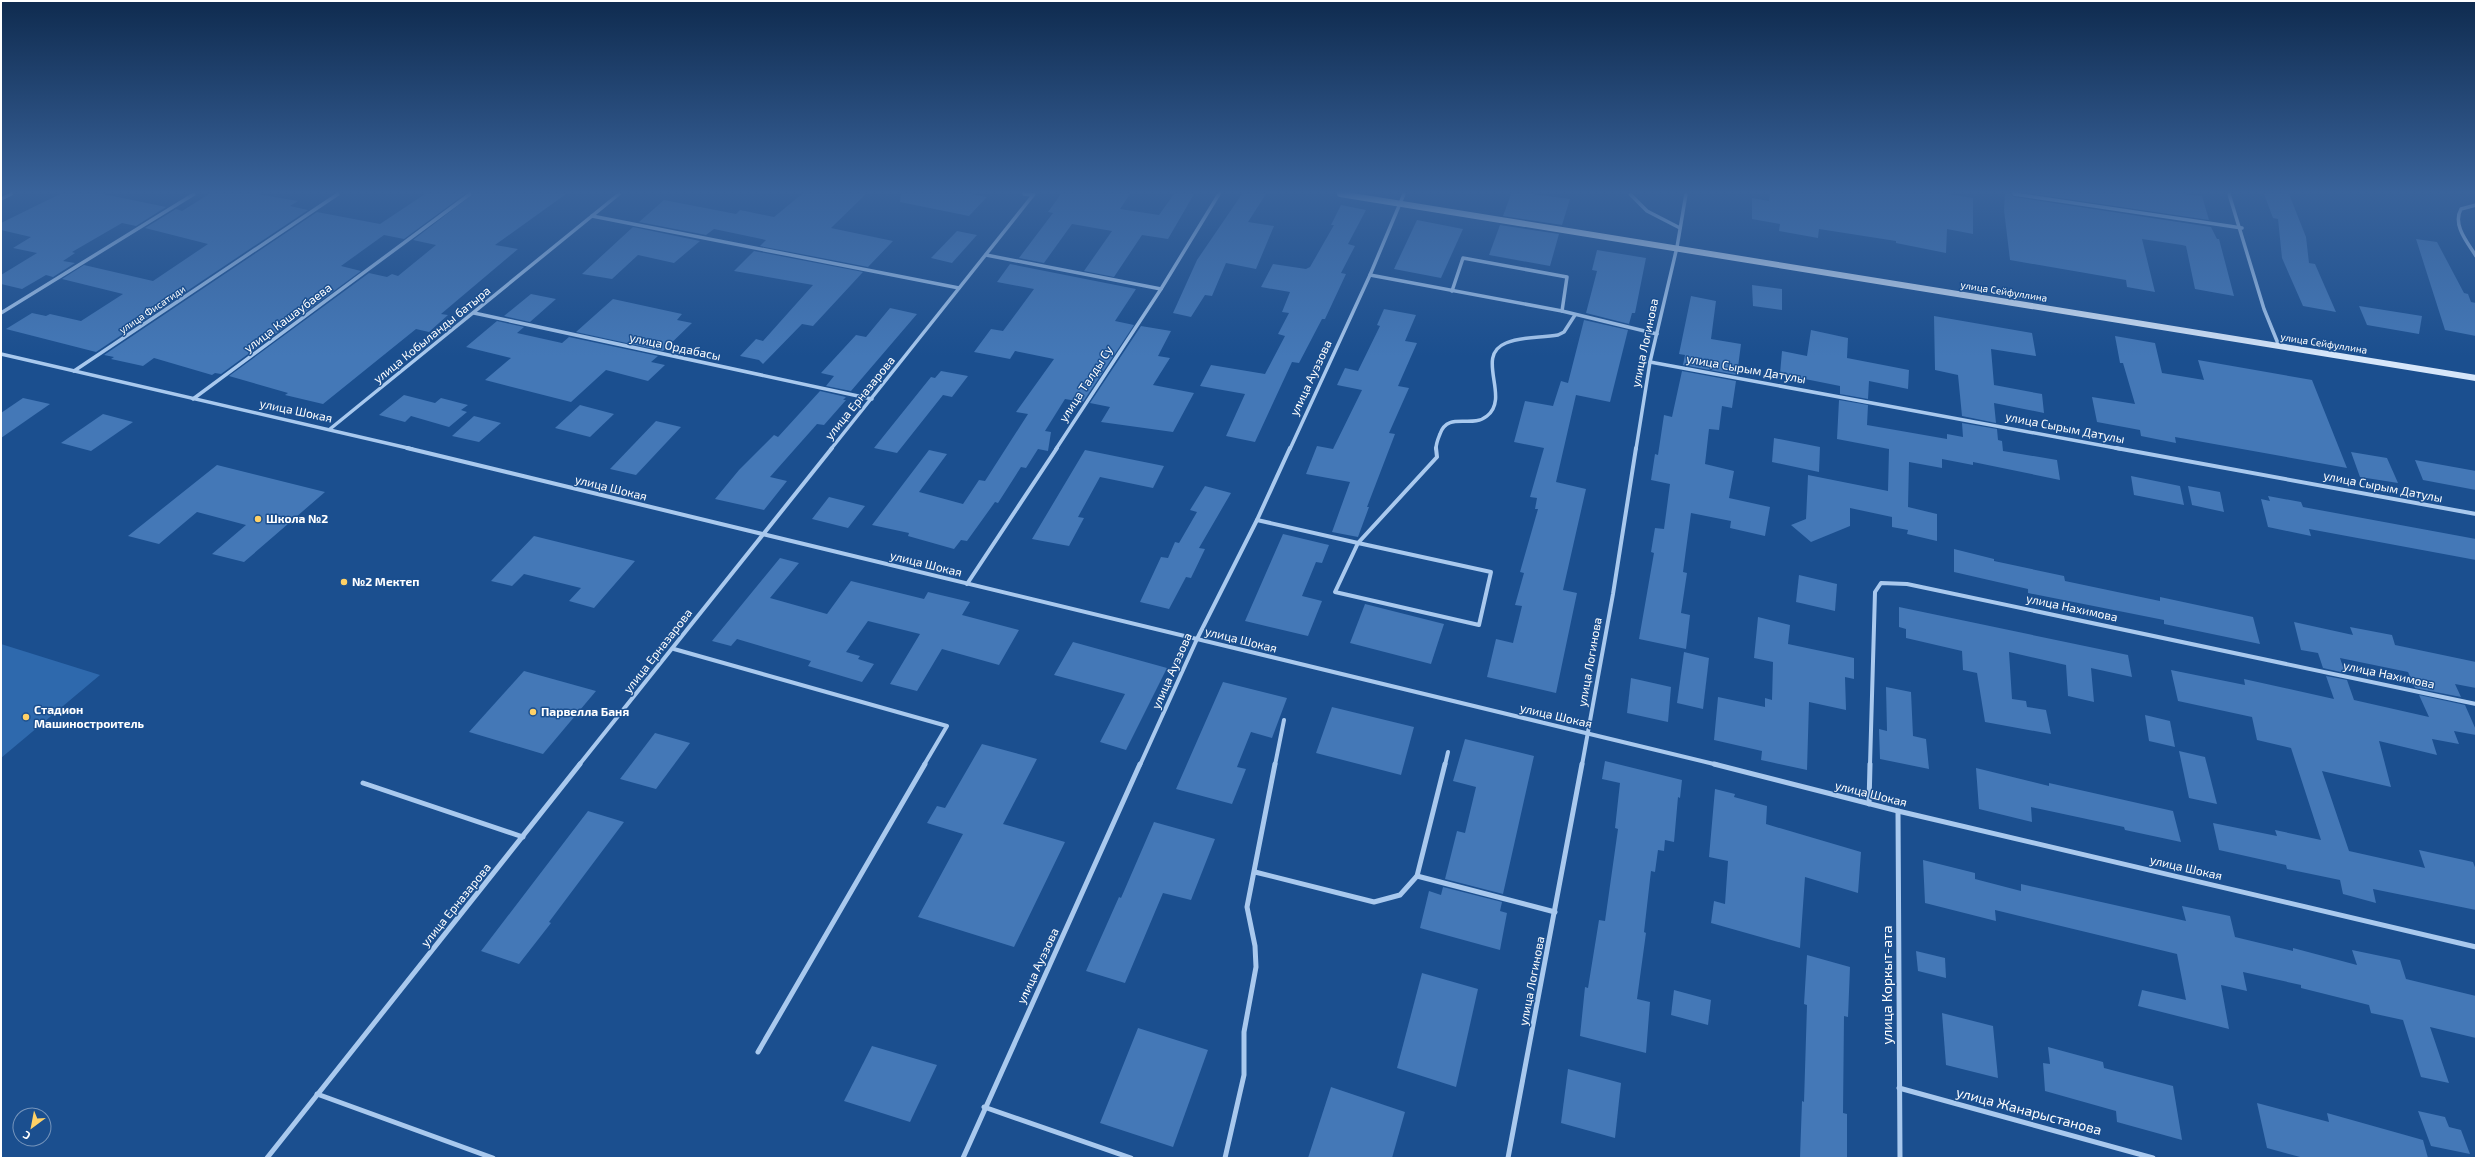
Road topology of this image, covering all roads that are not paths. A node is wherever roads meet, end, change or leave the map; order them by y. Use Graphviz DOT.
graph roads {
  1 [pos="106,248"];
  2 [pos="257,248"];
  3 [pos="397,248"];
  4 [pos="553,248"];
  5 [pos="756,248"];
  6 [pos="991,248"];
  7 [pos="1186,248"];
  8 [pos="1381,248"];
  9 [pos="1677,248"];
  10 [pos="1684,248"];
  11 [pos="2248,248"];
  12 [pos="986,255"];
  13 [pos="1370,275"];
  14 [pos="959,288"];
  15 [pos="1161,289"];
  16 [pos="1452,291"];
  17 [pos="1562,311"];
  18 [pos="1,313"];
  19 [pos="474,313"];
  20 [pos="1576,315"];
  21 [pos="1657,334"];
  22 [pos="2279,346"];
  23 [pos="1,354"];
  24 [pos="1650,362"];
  25 [pos="74,371"];
  26 [pos="2476,378"];
  27 [pos="193,399"];
  28 [pos="872,399"];
  29 [pos="330,429"];
  30 [pos="2476,514"];
  31 [pos="1256,520"];
  32 [pos="762,535"];
  33 [pos="1358,542"];
  34 [pos="967,584"];
  35 [pos="1197,640"];
  36 [pos="674,649"];
  37 [pos="2476,704"];
  38 [pos="1284,720"];
  39 [pos="1587,733"];
  40 [pos="1448,752"];
  41 [pos="363,783"];
  42 [pos="1869,804"];
  43 [pos="1898,811"];
  44 [pos="523,837"];
  45 [pos="1255,872"];
  46 [pos="1417,876"];
  47 [pos="1556,912"];
  48 [pos="2476,947"];
  49 [pos="758,1052"];
  50 [pos="1899,1088"];
  51 [pos="317,1094"];
  52 [pos="984,1107"];
  53 [pos="267,1158"];
  54 [pos="493,1158"];
  55 [pos="963,1158"];
  56 [pos="1131,1158"];
  57 [pos="1225,1158"];
  58 [pos="1508,1158"];
  59 [pos="1900,1158"];
  60 [pos="2153,1158"];
  1 -- 18 [label="street"];
  2 -- 25 [label="street, улица Фисатиди"];
  3 -- 27 [label="street, улица Кашаубаева"];
  4 -- 19 [label="street, улица Кобыланды батыра"];
  5 -- 14 [label="street"];
  6 -- 12 [label="street, улица Ерназарова"];
  7 -- 15 [label="street, улица Талды Су"];
  8 -- 13 [label="street, улица Ауэзова"];
  9 -- 21 [label="street, улица Логинова"];
  10 -- 22 [label="main road, улица Сейфуллина"];
  11 -- 22 [label="street"];
  12 -- 14 [label="street, улица Ерназарова"];
  12 -- 15 [label="street"];
  13 -- 16 [label="street"];
  13 -- 31 [label="street, улица Ауэзова"];
  14 -- 28 [label="street, улица Ерназарова"];
  15 -- 34 [label="street, улица Талды Су"];
  16 -- 17 [label="street"];
  16 -- 17 [label="street"];
  17 -- 20 [label="street"];
  19 -- 28 [label="street, улица Ордабасы"];
  19 -- 29 [label="street, улица Кобыланды батыра"];
  20 -- 21 [label="street"];
  20 -- 33 [label="street"];
  21 -- 24 [label="street, улица Логинова"];
  22 -- 26 [label="main road, улица Сейфуллина"];
  23 -- 25 [label="street, улица Шокая"];
  24 -- 30 [label="street, улица Сырым Датулы"];
  24 -- 39 [label="street, улица Логинова"];
  25 -- 27 [label="street, улица Шокая"];
  27 -- 29 [label="street, улица Шокая"];
  28 -- 32 [label="street, улица Ерназарова"];
  29 -- 32 [label="street, улица Шокая"];
  31 -- 33 [label="street"];
  31 -- 35 [label="street, улица Ауэзова"];
  32 -- 34 [label="street, улица Шокая"];
  32 -- 36 [label="street, улица Ерназарова"];
  33 -- 33 [label="street"];
  34 -- 35 [label="street, улица Шокая"];
  35 -- 39 [label="street, улица Шокая"];
  35 -- 52 [label="street, улица Ауэзова"];
  36 -- 44 [label="street, улица Ерназарова"];
  36 -- 49 [label="street"];
  37 -- 42 [label="street, улица Нахимова"];
  38 -- 45 [label="street"];
  39 -- 42 [label="street, улица Шокая"];
  39 -- 47 [label="street, улица Логинова"];
  40 -- 46 [label="street"];
  41 -- 44 [label="street"];
  42 -- 43 [label="street, улица Шокая"];
  43 -- 48 [label="street, улица Шокая"];
  43 -- 50 [label="street, улица Коркыт-ата"];
  44 -- 51 [label="street, улица Ерназарова"];
  45 -- 46 [label="street"];
  45 -- 57 [label="street"];
  46 -- 47 [label="street"];
  47 -- 58 [label="street, улица Логинова"];
  50 -- 59 [label="street, улица Коркыт-ата"];
  50 -- 60 [label="street, улица Жанарыстанова"];
  51 -- 53 [label="street, улица Ерназарова"];
  51 -- 54 [label="street"];
  52 -- 55 [label="street, улица Ауэзова"];
  52 -- 56 [label="street"];
}
